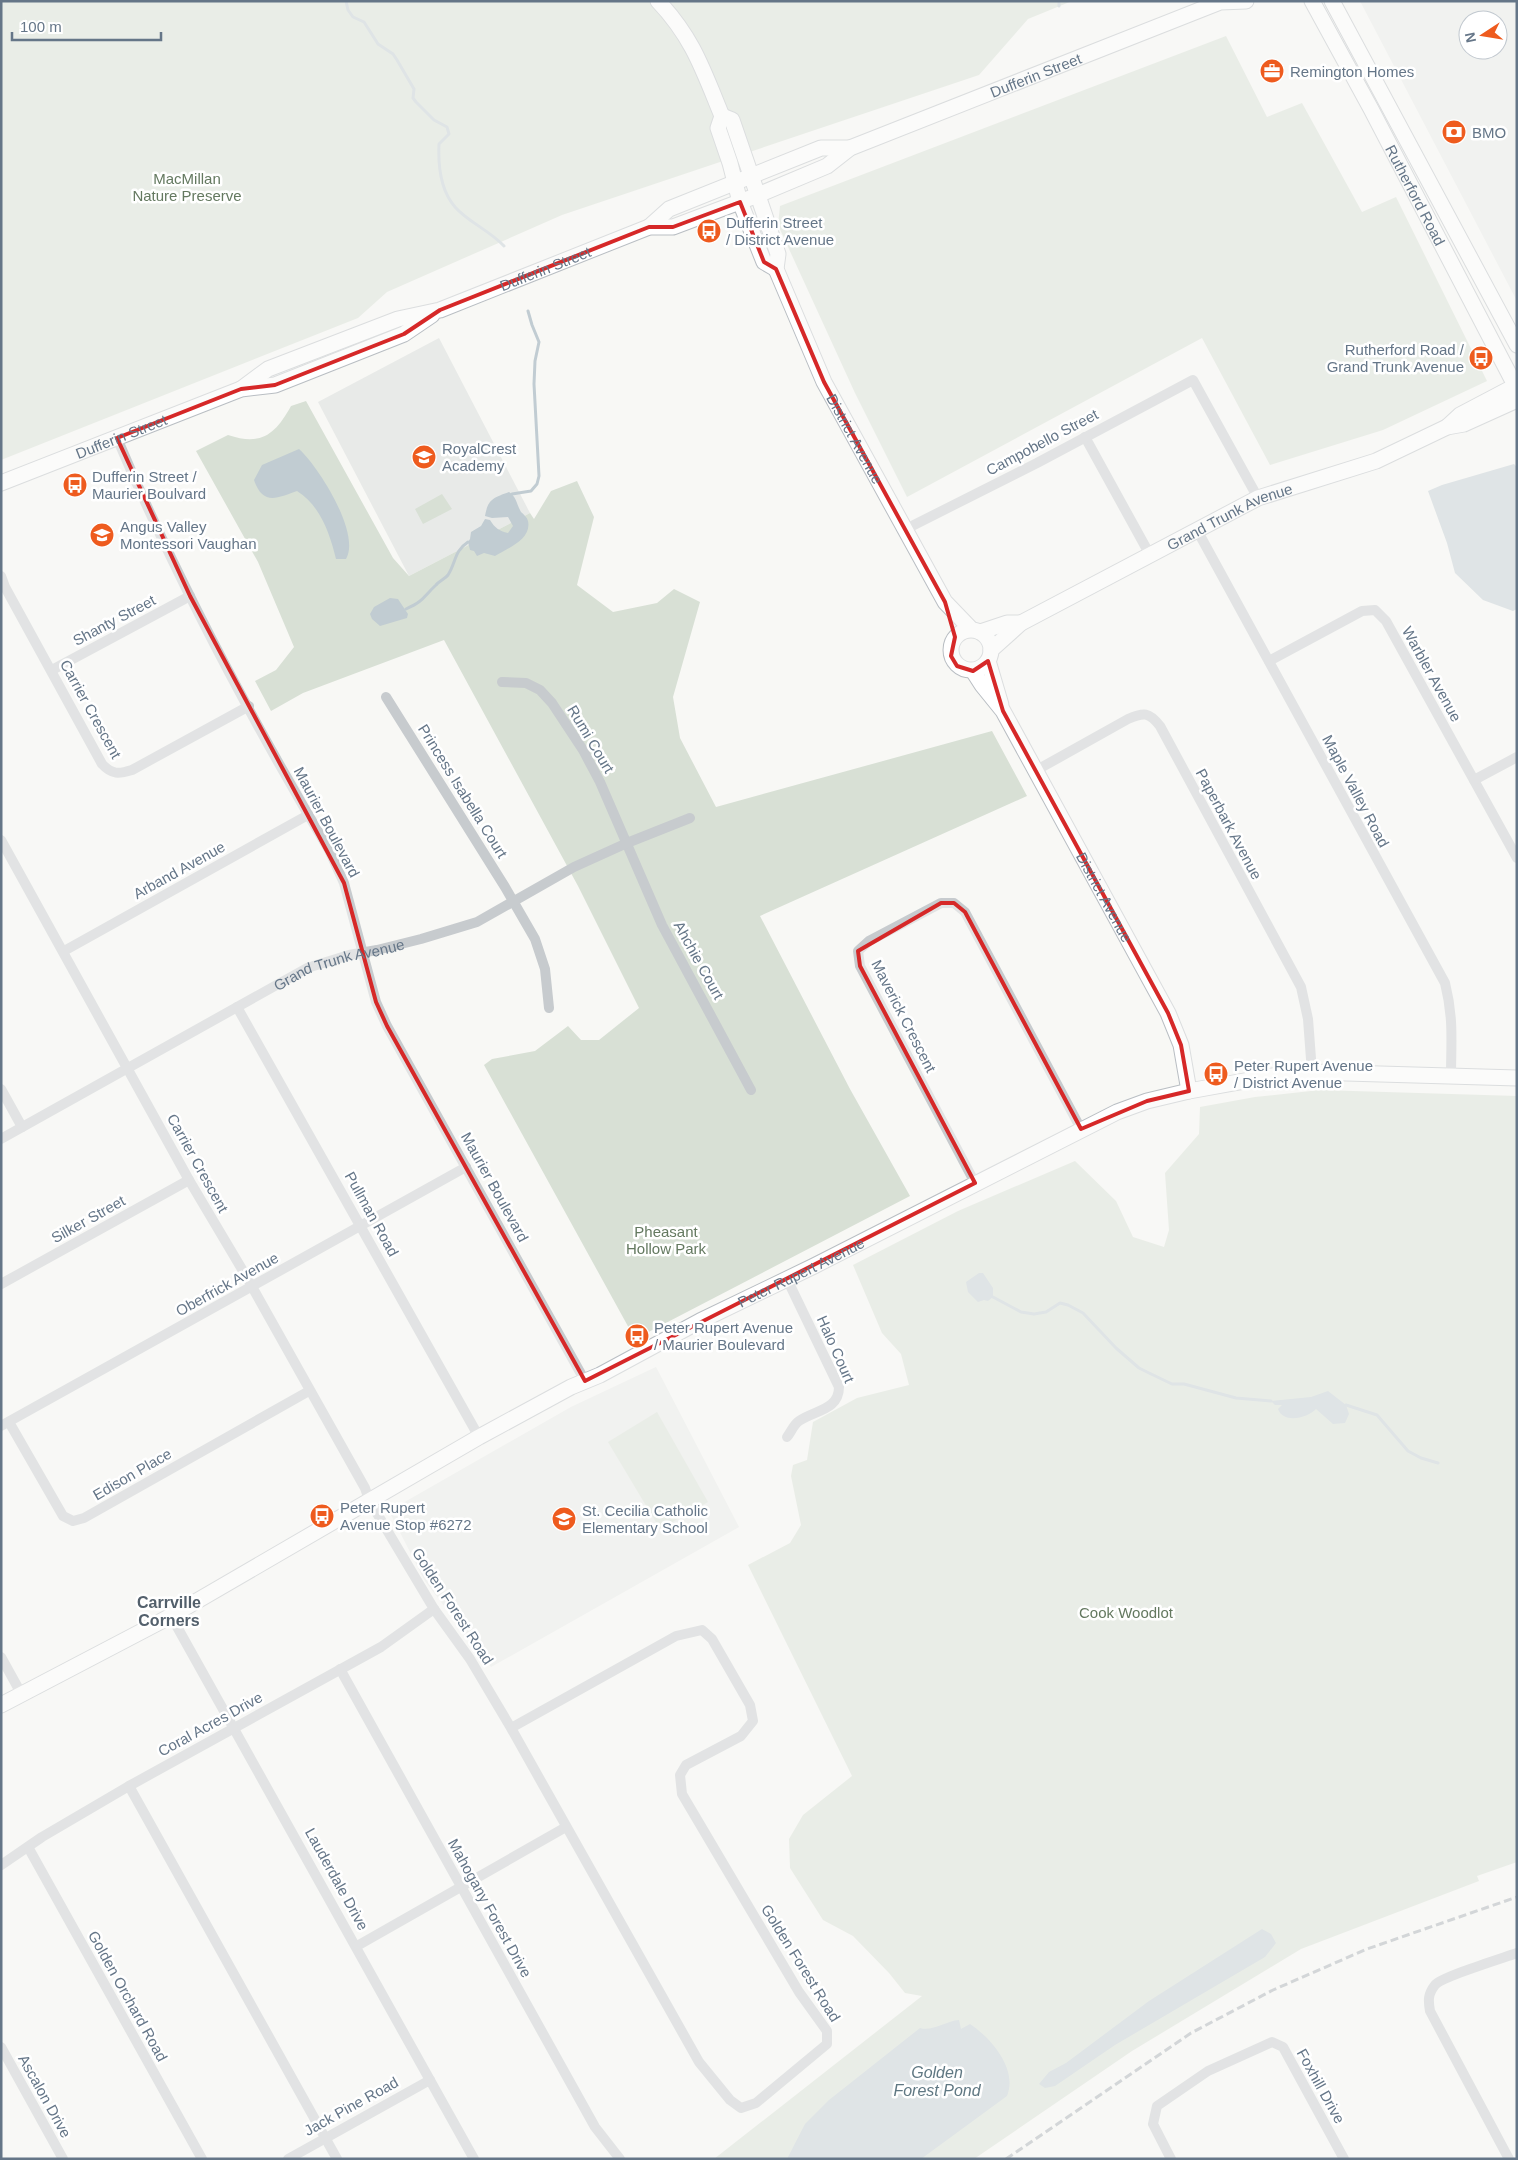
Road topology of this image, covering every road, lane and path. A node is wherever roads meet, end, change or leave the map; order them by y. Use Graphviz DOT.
graph roads {
  1 [pos="658,1"];
  2 [pos="1246,1"];
  3 [pos="1312,1"];
  4 [pos="1332,1"];
  5 [pos="1220,2"];
  6 [pos="722,116"];
  7 [pos="850,148"];
  8 [pos="752,176"];
  9 [pos="735,183"];
  10 [pos="758,195"];
  11 [pos="740,202"];
  12 [pos="650,227"];
  13 [pos="776,269"];
  14 [pos="1517,346"];
  15 [pos="1516,390"];
  16 [pos="1085,437"];
  17 [pos="118,438"];
  18 [pos="1,484"];
  19 [pos="1258,498"];
  20 [pos="904,530"];
  21 [pos="1197,530"];
  22 [pos="1150,555"];
  23 [pos="1,576"];
  24 [pos="190,596"];
  25 [pos="945,602"];
  26 [pos="1021,623"];
  27 [pos="975,631"];
  28 [pos="955,637"];
  29 [pos="990,656"];
  30 [pos="1269,661"];
  31 [pos="52,670"];
  32 [pos="973,671"];
  33 [pos="502,682"];
  34 [pos="386,697"];
  35 [pos="249,706"];
  36 [pos="1002,711"];
  37 [pos="1517,757"];
  38 [pos="1035,771"];
  39 [pos="1474,780"];
  40 [pos="308,815"];
  41 [pos="690,818"];
  42 [pos="1,840"];
  43 [pos="627,843"];
  44 [pos="1517,858"];
  45 [pos="513,902"];
  46 [pos="64,951"];
  47 [pos="364,953"];
  48 [pos="237,1007"];
  49 [pos="549,1008"];
  50 [pos="128,1068"];
  51 [pos="1312,1072"];
  52 [pos="1451,1077"];
  53 [pos="1517,1078"];
  54 [pos="1,1089"];
  55 [pos="751,1090"];
  56 [pos="1190,1091"];
  57 [pos="22,1127"];
  58 [pos="1081,1130"];
  59 [pos="1,1139"];
  60 [pos="466,1167"];
  61 [pos="188,1180"];
  62 [pos="975,1183"];
  63 [pos="361,1226"];
  64 [pos="787,1279"];
  65 [pos="1,1284"];
  66 [pos="251,1287"];
  67 [pos="585,1381"];
  68 [pos="309,1390"];
  69 [pos="5,1424"];
  70 [pos="479,1437"];
  71 [pos="788,1437"];
  72 [pos="369,1500"];
  73 [pos="434,1609"];
  74 [pos="171,1616"];
  75 [pos="1,1657"];
  76 [pos="340,1669"];
  77 [pos="22,1695"];
  78 [pos="1,1706"];
  79 [pos="234,1728"];
  80 [pos="511,1728"];
  81 [pos="130,1786"];
  82 [pos="566,1826"];
  83 [pos="28,1847"];
  84 [pos="1,1865"];
  85 [pos="460,1887"];
  86 [pos="357,1946"];
  87 [pos="1517,1953"];
  88 [pos="1,2047"];
  89 [pos="430,2080"];
  90 [pos="326,2138"];
  91 [pos="63,2159"];
  92 [pos="202,2159"];
  93 [pos="288,2159"];
  94 [pos="337,2159"];
  95 [pos="474,2159"];
  96 [pos="620,2159"];
  97 [pos="1171,2159"];
  98 [pos="1344,2159"];
  99 [pos="1509,2159"];
  1 -- 6 [label="street"];
  2 -- 5 [label="street, Dufferin Street"];
  3 -- 15 [label="street, Rutherford Road"];
  4 -- 14 [label="street, Rutherford Road"];
  5 -- 7 [label="street, Dufferin Street"];
  6 -- 8 [label="street, District Avenue"];
  6 -- 9 [label="street, District Avenue"];
  7 -- 8 [label="street, Dufferin Street"];
  7 -- 10 [label="street, Dufferin Street"];
  8 -- 9 [label="street, Dufferin Street"];
  8 -- 10 [label="street, District Avenue"];
  9 -- 11 [label="street, District Avenue"];
  9 -- 12 [label="street, Dufferin Street"];
  10 -- 11 [label="street, Dufferin Street"];
  10 -- 13 [label="street, District Avenue"];
  11 -- 12 [label="street, Dufferin Street"];
  11 -- 13 [label="street, District Avenue"];
  12 -- 17 [label="street, Dufferin Street"];
  13 -- 20 [label="street, District Avenue"];
  15 -- 19 [label="street, Grand Trunk Avenue"];
  16 -- 19 [label="street, Campobello Street"];
  16 -- 20 [label="street, Campobello Street"];
  16 -- 22 [label="street"];
  17 -- 18 [label="street, Dufferin Street"];
  17 -- 24 [label="street, Maurier Boulevard"];
  19 -- 21 [label="street, Grand Trunk Avenue"];
  20 -- 25 [label="street, District Avenue"];
  21 -- 22 [label="street, Grand Trunk Avenue"];
  21 -- 30 [label="street, Maple Valley Road"];
  22 -- 26 [label="street, Grand Trunk Avenue"];
  23 -- 31 [label="street, Carrier Crescent"];
  24 -- 31 [label="street, Shanty Street"];
  24 -- 35 [label="street, Maurier Boulevard"];
  25 -- 27 [label="street, District Avenue"];
  25 -- 28 [label="street, District Avenue"];
  26 -- 27 [label="street, Grand Trunk Avenue"];
  26 -- 29 [label="street, Grand Trunk Avenue"];
  27 -- 28 [label="street"];
  27 -- 29 [label="street"];
  28 -- 32 [label="street"];
  29 -- 32 [label="street"];
  29 -- 36 [label="street, District Avenue"];
  30 -- 39 [label="street, Warbler Avenue"];
  30 -- 52 [label="street, Maple Valley Road"];
  31 -- 35 [label="street, Carrier Crescent"];
  32 -- 36 [label="street, District Avenue"];
  33 -- 43 [label="street, Rumi Court"];
  34 -- 45 [label="street, Princess Isabella Court"];
  35 -- 40 [label="street, Maurier Boulevard"];
  36 -- 38 [label="street, District Avenue"];
  37 -- 39 [label="street"];
  38 -- 51 [label="street, Paperbark Avenue"];
  38 -- 56 [label="street, District Avenue"];
  39 -- 44 [label="street, Warbler Avenue"];
  40 -- 46 [label="street, Arband Avenue"];
  40 -- 47 [label="street, Maurier Boulevard"];
  41 -- 43 [label="street, Grand Trunk Avenue"];
  42 -- 46 [label="street, Carrier Crescent"];
  43 -- 45 [label="street, Grand Trunk Avenue"];
  43 -- 55 [label="street, Ahchie Court"];
  45 -- 47 [label="street, Grand Trunk Avenue"];
  45 -- 49 [label="street, Princess Isabella Court"];
  46 -- 50 [label="street, Carrier Crescent"];
  47 -- 48 [label="street, Grand Trunk Avenue"];
  47 -- 60 [label="street, Maurier Boulevard"];
  48 -- 50 [label="street, Grand Trunk Avenue"];
  48 -- 63 [label="street, Pullman Road"];
  50 -- 57 [label="street, Grand Trunk Avenue"];
  50 -- 61 [label="street, Carrier Crescent"];
  51 -- 52 [label="street, Peter Rupert Avenue"];
  51 -- 56 [label="street, Peter Rupert Avenue"];
  52 -- 53 [label="street, Peter Rupert Avenue"];
  54 -- 57 [label="street"];
  56 -- 58 [label="street, Peter Rupert Avenue"];
  57 -- 59 [label="street, Grand Trunk Avenue"];
  58 -- 62 [label="street, Peter Rupert Avenue"];
  58 -- 62 [label="street, Maverick Crescent"];
  60 -- 63 [label="street, Oberfrick Avenue"];
  60 -- 67 [label="street, Maurier Boulevard"];
  61 -- 65 [label="street, Silker Street"];
  61 -- 66 [label="street, Carrier Crescent"];
  62 -- 64 [label="street, Peter Rupert Avenue"];
  63 -- 66 [label="street, Oberfrick Avenue"];
  63 -- 70 [label="street, Pullman Road"];
  64 -- 67 [label="street, Peter Rupert Avenue"];
  64 -- 71 [label="street, Halo Court"];
  66 -- 68 [label="street, Carrier Crescent"];
  66 -- 69 [label="street, Oberfrick Avenue"];
  67 -- 70 [label="street, Peter Rupert Avenue"];
  68 -- 69 [label="street, Edison Place"];
  68 -- 72 [label="street, Carrier Crescent"];
  70 -- 72 [label="street, Peter Rupert Avenue"];
  72 -- 73 [label="street, Golden Forest Road"];
  72 -- 74 [label="street, Peter Rupert Avenue"];
  73 -- 76 [label="street, Coral Acres Drive"];
  73 -- 80 [label="street, Golden Forest Road"];
  74 -- 77 [label="street, Peter Rupert Avenue"];
  74 -- 79 [label="street, Lauderdale Drive"];
  75 -- 77 [label="street"];
  76 -- 79 [label="street, Coral Acres Drive"];
  76 -- 85 [label="street, Mahogany Forest Drive"];
  77 -- 78 [label="street, Peter Rupert Avenue"];
  79 -- 81 [label="street, Coral Acres Drive"];
  79 -- 86 [label="street, Lauderdale Drive"];
  80 -- 82 [label="street, Golden Forest Road"];
  80 -- 82 [label="street, Golden Forest Road"];
  81 -- 83 [label="street, Coral Acres Drive"];
  81 -- 90 [label="street"];
  82 -- 85 [label="street"];
  83 -- 84 [label="street, Coral Acres Drive"];
  83 -- 92 [label="street, Golden Orchard Road"];
  85 -- 86 [label="street"];
  85 -- 96 [label="street, Mahogany Forest Drive"];
  86 -- 89 [label="street, Lauderdale Drive"];
  87 -- 99 [label="street"];
  88 -- 91 [label="street, Ascalon Drive"];
  89 -- 90 [label="street, Jack Pine Road"];
  89 -- 95 [label="street, Lauderdale Drive"];
  90 -- 93 [label="street, Jack Pine Road"];
  90 -- 94 [label="street"];
  97 -- 98 [label="street, Foxhill Drive"];
}
